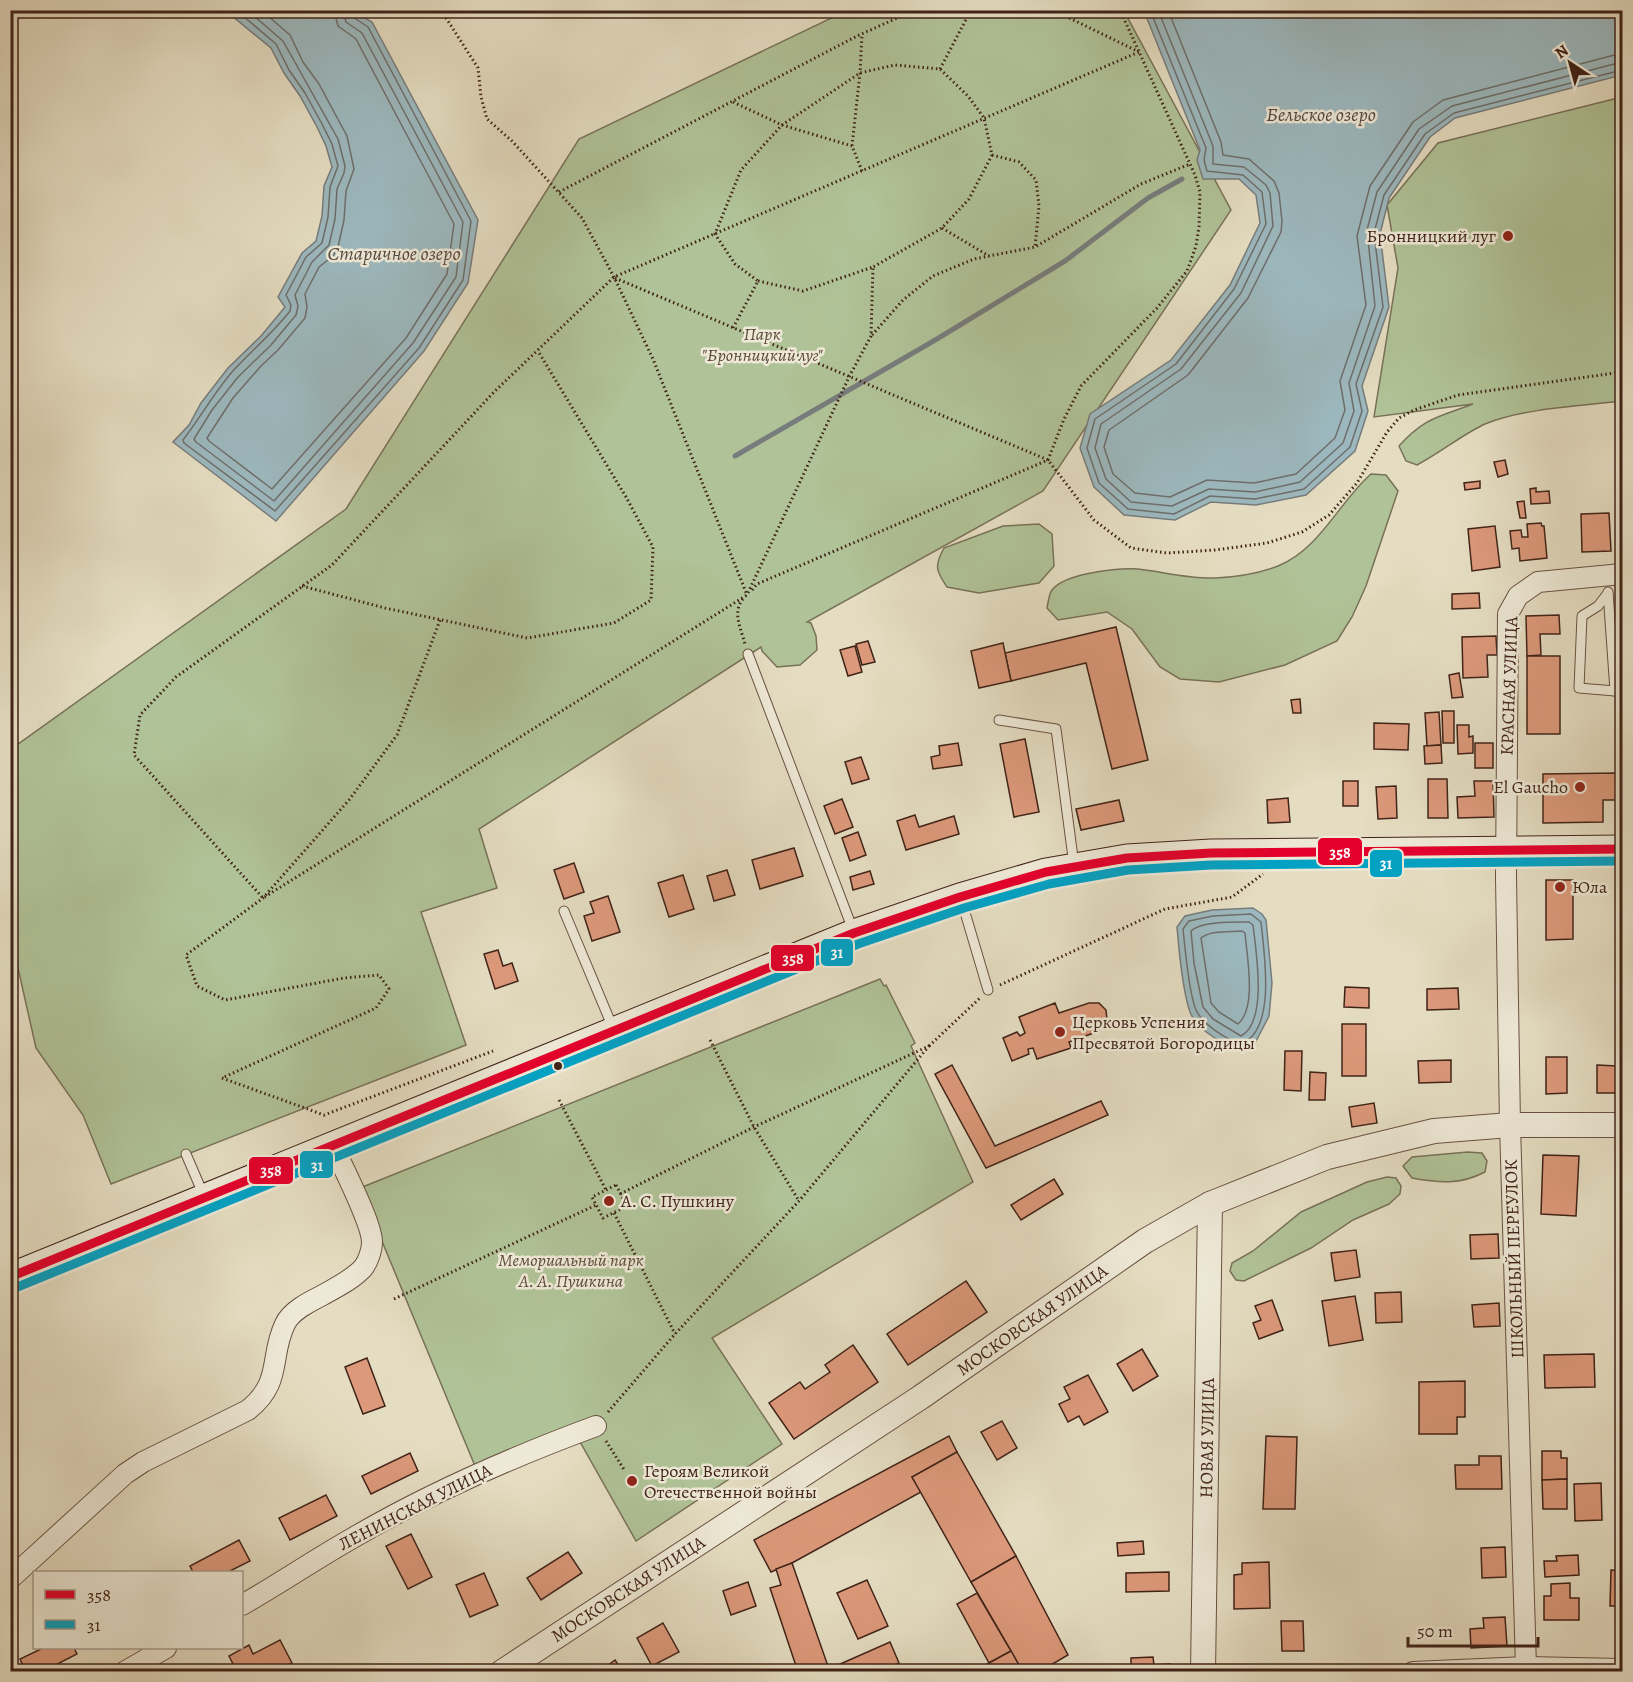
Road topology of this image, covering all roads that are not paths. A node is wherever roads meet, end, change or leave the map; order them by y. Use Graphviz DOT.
graph roads {
  1 [pos="1612,581"];
  2 [pos="748,654"];
  3 [pos="1619,691"];
  4 [pos="999,720"];
  5 [pos="1623,849"];
  6 [pos="1505,851"];
  7 [pos="1075,867"];
  8 [pos="960,897"];
  9 [pos="564,911"];
  10 [pos="854,933"];
  11 [pos="988,990"];
  12 [pos="614,1030"];
  13 [pos="1510,1125"];
  14 [pos="1623,1125"];
  15 [pos="333,1144"];
  16 [pos="186,1154"];
  17 [pos="205,1197"];
  18 [pos="1210,1204"];
  19 [pos="10,1277"];
  20 [pos="596,1426"];
  21 [pos="10,1579"];
  22 [pos="243,1604"];
  23 [pos="162,1649"];
  24 [pos="1526,1667"];
  25 [pos="1623,1669"];
  26 [pos="124,1671"];
  27 [pos="502,1671"];
  28 [pos="1203,1671"];
  29 [pos="1413,1671"];
  1 -- 3 [label="lane"];
  1 -- 3 [label="lane"];
  1 -- 6 [label="street, КРАСНАЯ УЛИЦА"];
  2 -- 10 [label="lane"];
  4 -- 7 [label="lane"];
  5 -- 6 [label="main road"];
  6 -- 7 [label="main road"];
  6 -- 13 [label="street, ШКОЛЬНЫЙ ПЕРЕУЛОК"];
  7 -- 8 [label="main road"];
  8 -- 10 [label="main road"];
  8 -- 11 [label="lane"];
  9 -- 12 [label="lane"];
  10 -- 12 [label="main road"];
  12 -- 15 [label="main road"];
  13 -- 14 [label="street, МОСКОВСКАЯ УЛИЦА"];
  13 -- 18 [label="street, МОСКОВСКАЯ УЛИЦА"];
  13 -- 24 [label="street, ШКОЛЬНЫЙ ПЕРЕУЛОК"];
  15 -- 17 [label="main road"];
  15 -- 21 [label="street"];
  16 -- 17 [label="lane"];
  17 -- 19 [label="main road"];
  18 -- 27 [label="street, МОСКОВСКАЯ УЛИЦА"];
  18 -- 28 [label="street, НОВАЯ УЛИЦА"];
  20 -- 22 [label="street, ЛЕНИНСКАЯ УЛИЦА"];
  23 -- 26 [label="street"];
  24 -- 25 [label="street"];
  24 -- 29 [label="street"];
}
